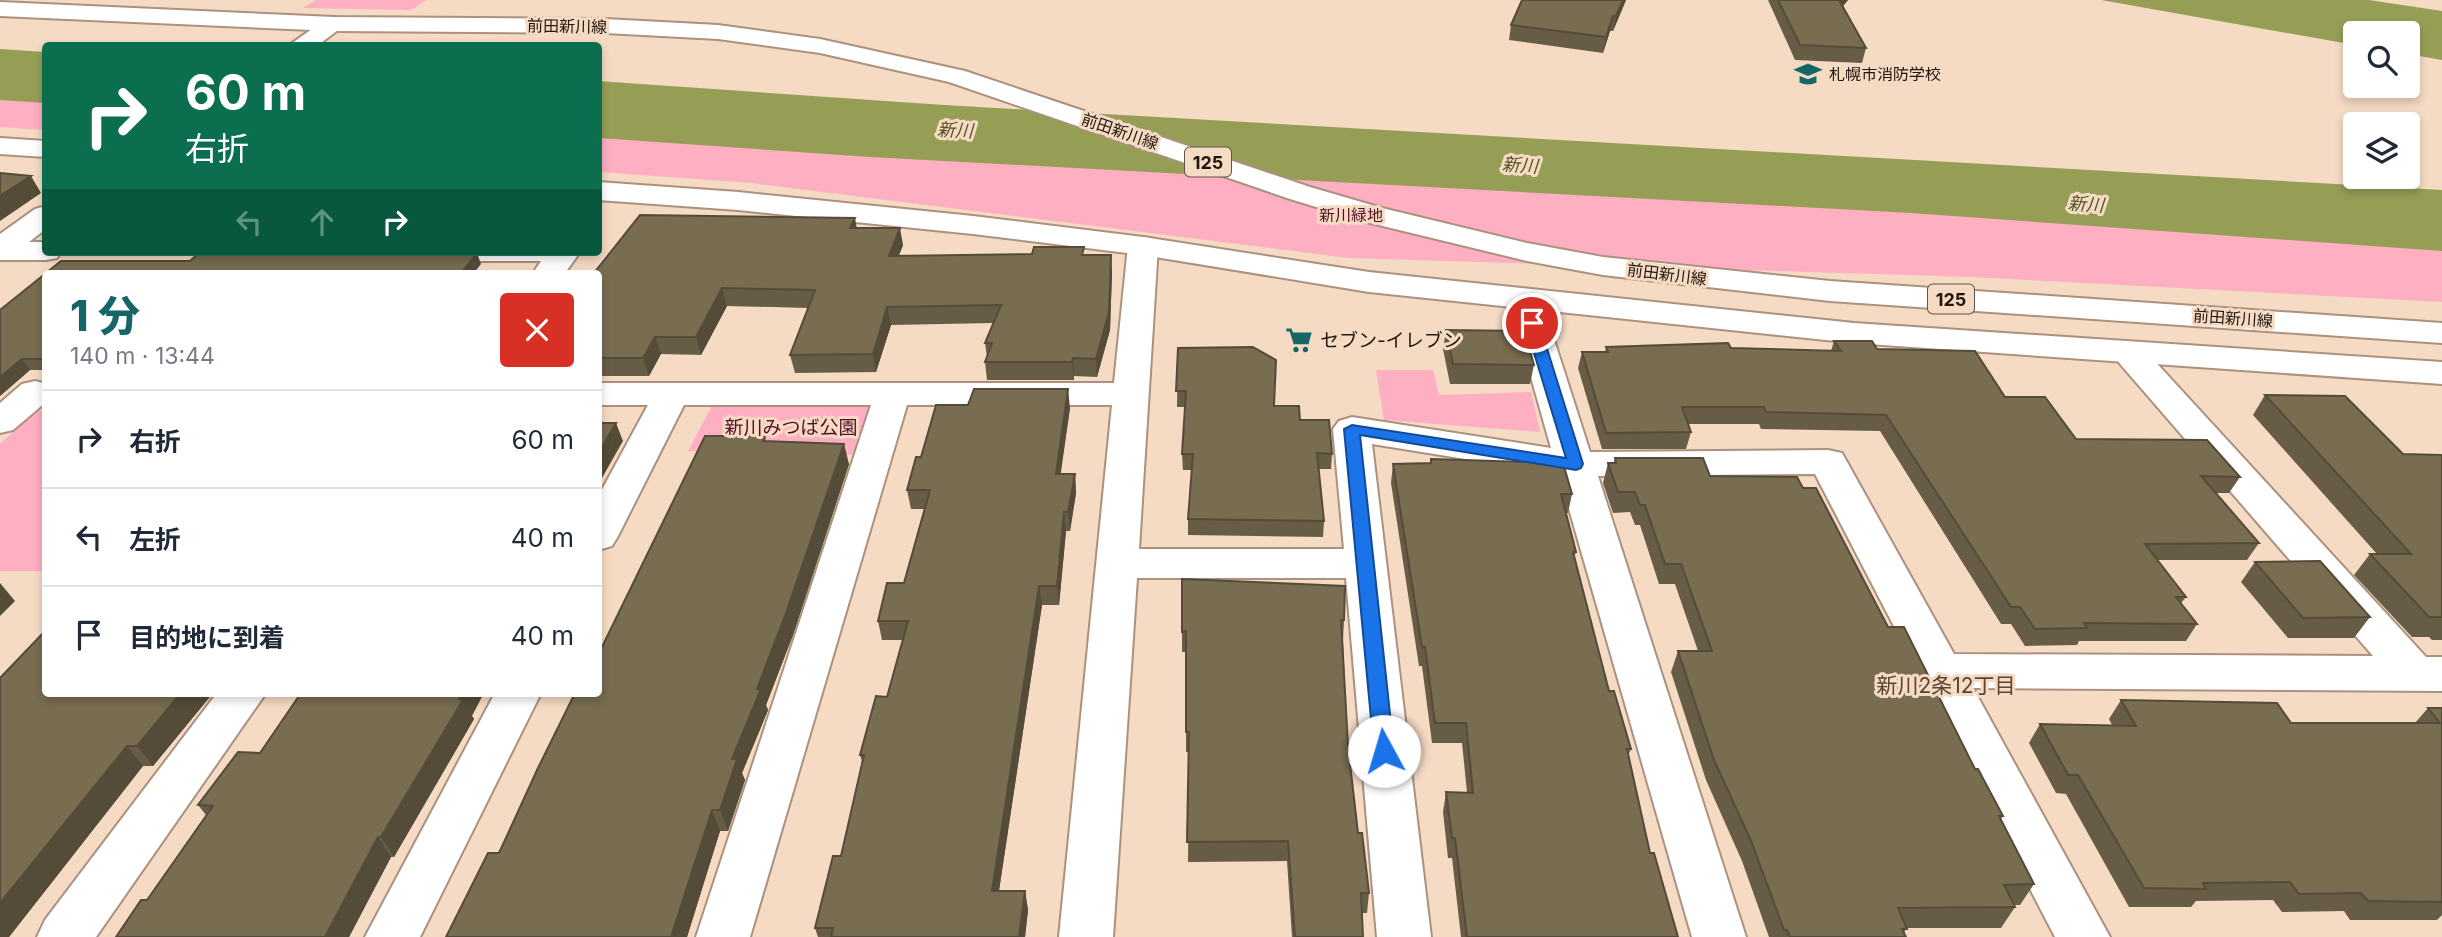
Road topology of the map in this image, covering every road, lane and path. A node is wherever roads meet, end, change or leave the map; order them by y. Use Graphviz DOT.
graph roads {
  1 [pos="0,9"];
  2 [pos="334,24"];
  3 [pos="305,42"];
  4 [pos="0,146"];
  5 [pos="42,149"];
  6 [pos="602,191"];
  7 [pos="42,218"];
  8 [pos="1143,246"];
  9 [pos="0,249"];
  10 [pos="42,251"];
  11 [pos="1525,299"];
  12 [pos="2442,333"];
  13 [pos="2127,351"];
  14 [pos="2442,373"];
  15 [pos="27,391"];
  16 [pos="602,394"];
  17 [pos="1131,394"];
  18 [pos="671,395"];
  19 [pos="892,396"];
  20 [pos="0,422"];
  21 [pos="1576,464"];
  22 [pos="602,528"];
  23 [pos="1117,562"];
  24 [pos="1364,564"];
  25 [pos="1940,671"];
  26 [pos="2428,674"];
  27 [pos="240,697"];
  28 [pos="516,697"];
  29 [pos="64,937"];
  30 [pos="392,937"];
  31 [pos="723,937"];
  32 [pos="1086,937"];
  33 [pos="1404,937"];
  34 [pos="1719,937"];
  35 [pos="2083,937"];
  1 -- 2 [label="street, 前田新川線 / 125"];
  2 -- 3 [label="street"];
  2 -- 12 [label="street, 前田新川線 / 125"];
  4 -- 5 [label="street"];
  6 -- 8 [label="street, 125"];
  7 -- 9 [label="street"];
  8 -- 11 [label="street, 125"];
  8 -- 17 [label="street"];
  9 -- 10 [label="street"];
  11 -- 13 [label="street, 125"];
  11 -- 21 [label="street"];
  13 -- 14 [label="street, 125"];
  13 -- 26 [label="street"];
  15 -- 20 [label="street"];
  16 -- 18 [label="street"];
  17 -- 19 [label="street"];
  17 -- 23 [label="street"];
  18 -- 19 [label="street"];
  18 -- 22 [label="street"];
  19 -- 31 [label="street"];
  21 -- 24 [label="street"];
  21 -- 25 [label="street"];
  21 -- 34 [label="street"];
  23 -- 24 [label="street"];
  23 -- 32 [label="street"];
  24 -- 33 [label="street"];
  25 -- 26 [label="street"];
  25 -- 35 [label="street"];
  27 -- 29 [label="street"];
  28 -- 30 [label="street"];
}
